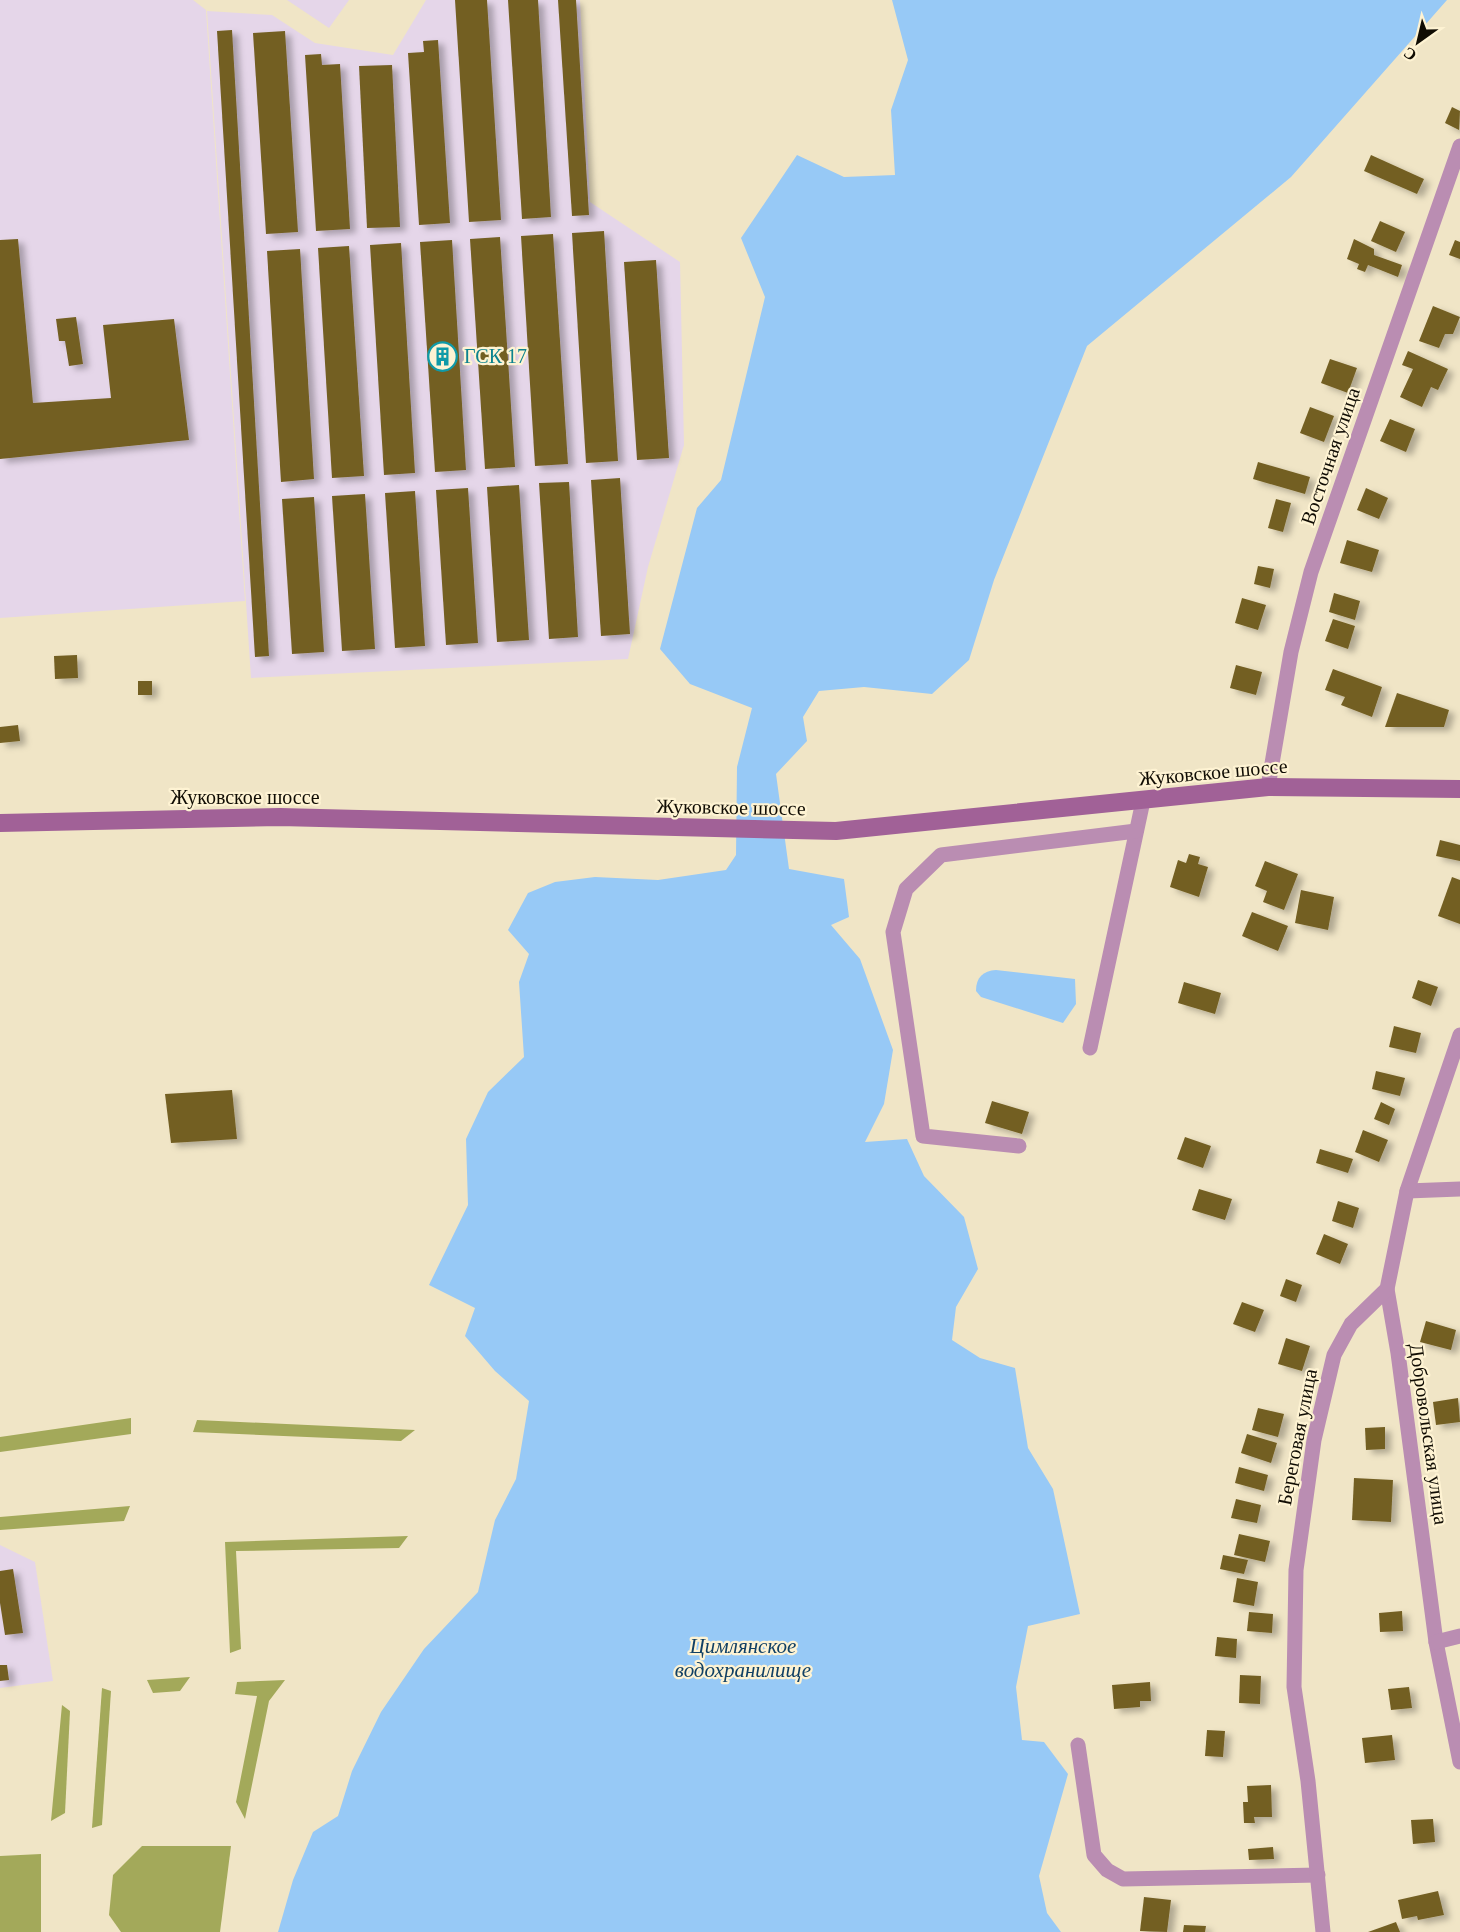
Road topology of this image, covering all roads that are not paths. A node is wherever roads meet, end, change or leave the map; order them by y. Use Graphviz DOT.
graph roads {
  1 [pos="1460,146"];
  2 [pos="1268,787"];
  3 [pos="1460,789"];
  4 [pos="1143,801"];
  5 [pos="0,823"];
  6 [pos="1136,831"];
  7 [pos="1460,1035"];
  8 [pos="1090,1048"];
  9 [pos="1019,1146"];
  10 [pos="1460,1189"];
  11 [pos="1407,1191"];
  12 [pos="1387,1289"];
  13 [pos="1460,1636"];
  14 [pos="1436,1642"];
  15 [pos="1078,1744"];
  16 [pos="1460,1762"];
  17 [pos="1318,1875"];
  18 [pos="1323,1932"];
  1 -- 2 [label="street, Восточная улица"];
  2 -- 3 [label="main road, Жуковское шоссе"];
  2 -- 4 [label="main road, Жуковское шоссе"];
  4 -- 5 [label="main road, Жуковское шоссе"];
  4 -- 6 [label="street"];
  6 -- 8 [label="street"];
  6 -- 9 [label="street"];
  7 -- 11 [label="street"];
  10 -- 11 [label="street"];
  11 -- 12 [label="street"];
  12 -- 14 [label="street, Добровольская улица"];
  12 -- 17 [label="street, Береговая улица"];
  13 -- 14 [label="street"];
  14 -- 16 [label="street, Добровольская улица"];
  15 -- 17 [label="street"];
  17 -- 18 [label="street, Береговая улица"];
}
